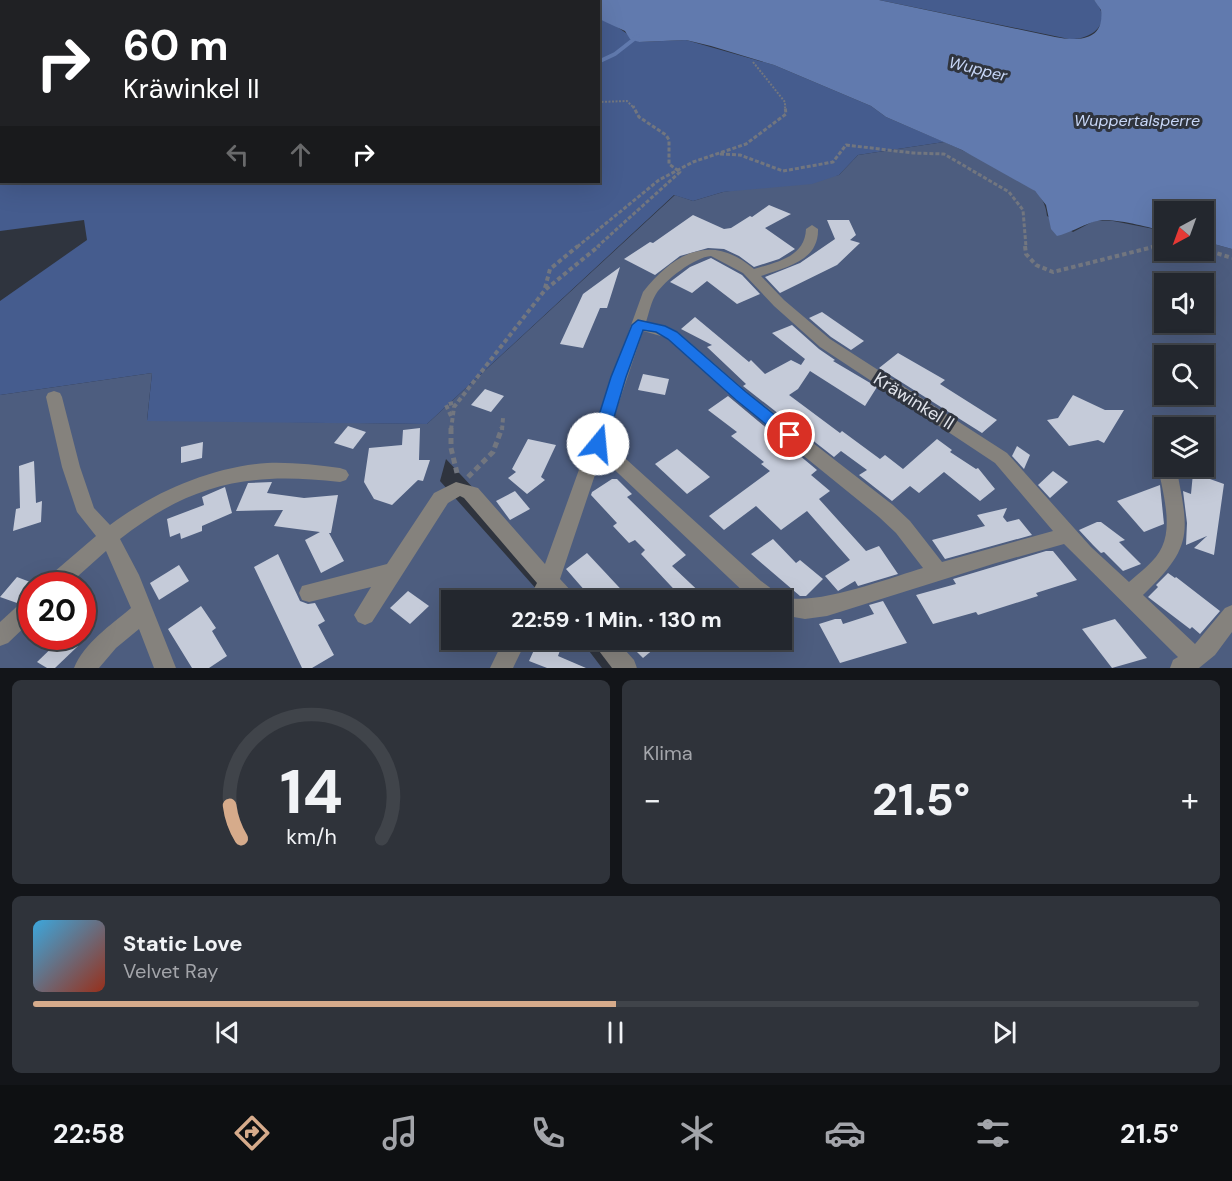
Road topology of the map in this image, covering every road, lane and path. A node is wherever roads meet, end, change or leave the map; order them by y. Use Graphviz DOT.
graph roads {
  1 [pos="753,62"];
  2 [pos="600,102"];
  3 [pos="720,154"];
  4 [pos="678,170"];
  5 [pos="812,229"];
  6 [pos="1154,247"];
  7 [pos="1214,252"];
  8 [pos="1232,258"];
  9 [pos="752,274"];
  10 [pos="545,290"];
  11 [pos="638,325"];
  12 [pos="54,397"];
  13 [pos="503,418"];
  14 [pos="598,444"];
  15 [pos="340,475"];
  16 [pos="1168,477"];
  17 [pos="466,486"];
  18 [pos="1068,535"];
  19 [pos="109,537"];
  20 [pos="69,572"];
  21 [pos="391,572"];
  22 [pos="938,572"];
  23 [pos="549,581"];
  24 [pos="544,590"];
  25 [pos="557,590"];
  26 [pos="757,590"];
  27 [pos="309,593"];
  28 [pos="1130,595"];
  29 [pos="792,607"];
  30 [pos="144,612"];
  31 [pos="365,615"];
  32 [pos="1232,615"];
  33 [pos="18,619"];
  34 [pos="0,636"];
  35 [pos="510,650"];
  36 [pos="610,650"];
  37 [pos="1188,663"];
  38 [pos="85,668"];
  39 [pos="165,668"];
  40 [pos="501,668"];
  41 [pos="626,668"];
  1 -- 3 [label="path"];
  2 -- 4 [label="path"];
  3 -- 4 [label="path"];
  3 -- 6 [label="path"];
  4 -- 10 [label="path"];
  4 -- 10 [label="path"];
  5 -- 9 [label="lane"];
  7 -- 8 [label="path"];
  9 -- 11 [label="lane, Kräwinkel II"];
  9 -- 18 [label="lane, Kräwinkel II"];
  10 -- 17 [label="path"];
  11 -- 14 [label="lane, Kräwinkel II"];
  11 -- 22 [label="lane"];
  12 -- 19 [label="lane"];
  13 -- 17 [label="path"];
  14 -- 23 [label="lane, Kräwinkel II"];
  14 -- 26 [label="lane"];
  15 -- 19 [label="lane"];
  16 -- 28 [label="lane"];
  17 -- 21 [label="lane"];
  17 -- 23 [label="lane"];
  18 -- 22 [label="lane"];
  18 -- 28 [label="lane, Kräwinkel II"];
  19 -- 20 [label="lane"];
  19 -- 30 [label="lane"];
  21 -- 27 [label="lane"];
  21 -- 31 [label="lane"];
  22 -- 29 [label="lane"];
  23 -- 24 [label="lane, Kräwinkel II"];
  23 -- 25 [label="lane"];
  28 -- 37 [label="lane, Kräwinkel II"];
  30 -- 38 [label="lane"];
  30 -- 39 [label="lane"];
  32 -- 37 [label="lane, Kräwinkel II"];
  33 -- 34 [label="lane"];
  35 -- 40 [label="lane"];
  36 -- 41 [label="lane"];
}
